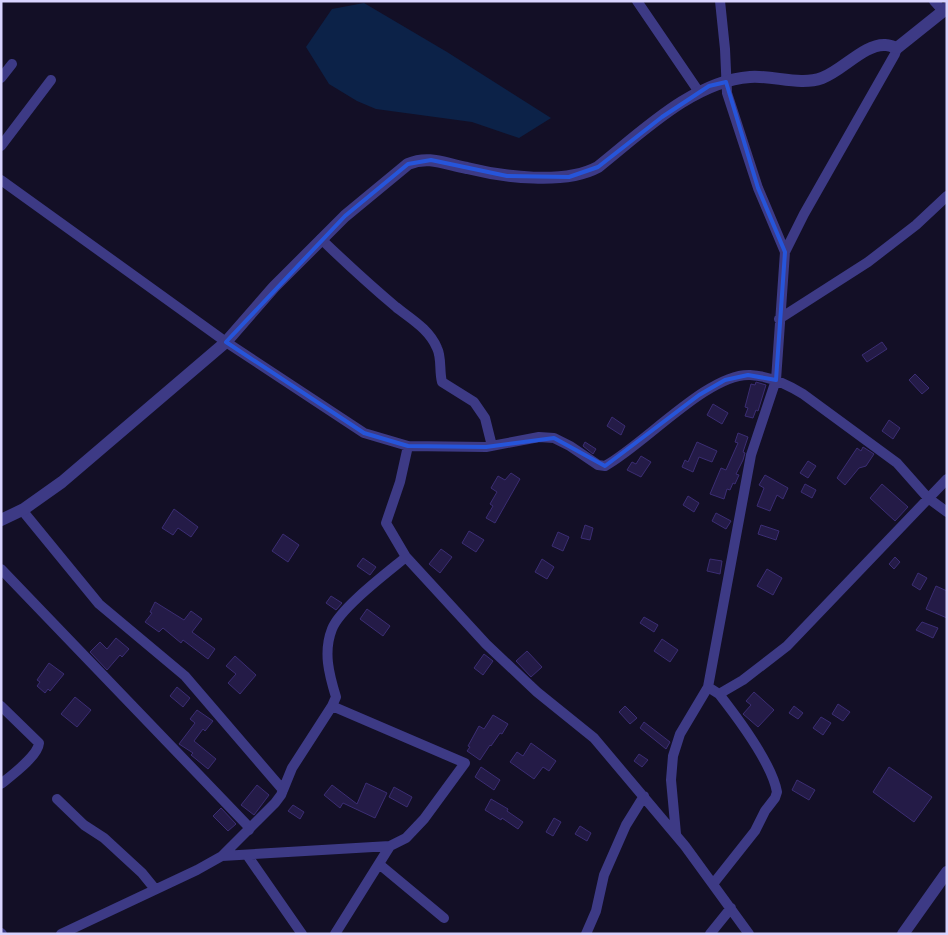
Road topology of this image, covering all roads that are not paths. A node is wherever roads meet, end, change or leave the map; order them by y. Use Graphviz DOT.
graph roads {
  1 [pos="637,1"];
  2 [pos="720,1"];
  3 [pos="934,1"];
  4 [pos="945,10"];
  5 [pos="897,48"];
  6 [pos="12,64"];
  7 [pos="1,78"];
  8 [pos="51,80"];
  9 [pos="726,82"];
  10 [pos="699,92"];
  11 [pos="1,146"];
  12 [pos="1,180"];
  13 [pos="947,196"];
  14 [pos="322,240"];
  15 [pos="785,252"];
  16 [pos="779,319"];
  17 [pos="226,342"];
  18 [pos="776,380"];
  19 [pos="408,446"];
  20 [pos="492,446"];
  21 [pos="947,479"];
  22 [pos="928,498"];
  23 [pos="22,510"];
  24 [pos="947,512"];
  25 [pos="1,520"];
  26 [pos="406,557"];
  27 [pos="1,570"];
  28 [pos="708,687"];
  29 [pos="719,694"];
  30 [pos="1,706"];
  31 [pos="332,706"];
  32 [pos="1,784"];
  33 [pos="283,790"];
  34 [pos="644,796"];
  35 [pos="57,799"];
  36 [pos="249,830"];
  37 [pos="676,834"];
  38 [pos="390,846"];
  39 [pos="247,855"];
  40 [pos="222,856"];
  41 [pos="380,864"];
  42 [pos="947,872"];
  43 [pos="713,884"];
  44 [pos="155,889"];
  45 [pos="731,908"];
  46 [pos="444,918"];
  47 [pos="337,933"];
  48 [pos="60,934"];
  49 [pos="302,934"];
  50 [pos="586,934"];
  51 [pos="710,934"];
  52 [pos="749,934"];
  53 [pos="903,934"];
  1 -- 10 [label="street"];
  2 -- 9 [label="street"];
  3 -- 4 [label="street"];
  4 -- 5 [label="street"];
  5 -- 9 [label="street"];
  5 -- 15 [label="street"];
  6 -- 7 [label="street"];
  8 -- 11 [label="street"];
  9 -- 10 [label="street"];
  9 -- 15 [label="street"];
  10 -- 14 [label="street"];
  12 -- 17 [label="street"];
  13 -- 16 [label="street"];
  14 -- 17 [label="street"];
  14 -- 20 [label="street"];
  15 -- 16 [label="street"];
  16 -- 18 [label="street"];
  17 -- 19 [label="street"];
  17 -- 23 [label="street"];
  18 -- 20 [label="street"];
  18 -- 22 [label="street"];
  18 -- 28 [label="street"];
  19 -- 20 [label="street"];
  19 -- 26 [label="street"];
  21 -- 22 [label="street"];
  22 -- 24 [label="street"];
  22 -- 29 [label="street"];
  23 -- 25 [label="street"];
  23 -- 33 [label="street"];
  26 -- 31 [label="street"];
  26 -- 34 [label="street"];
  27 -- 36 [label="street"];
  28 -- 29 [label="street"];
  28 -- 37 [label="street"];
  29 -- 43 [label="street"];
  30 -- 32 [label="street"];
  31 -- 33 [label="street"];
  31 -- 38 [label="street"];
  33 -- 36 [label="street"];
  34 -- 37 [label="street"];
  34 -- 50 [label="street"];
  35 -- 44 [label="street"];
  36 -- 40 [label="street"];
  37 -- 43 [label="street"];
  38 -- 39 [label="street"];
  38 -- 41 [label="street"];
  39 -- 40 [label="street"];
  39 -- 49 [label="street"];
  40 -- 44 [label="street"];
  41 -- 46 [label="street"];
  41 -- 47 [label="street"];
  42 -- 53 [label="street"];
  43 -- 45 [label="street"];
  44 -- 48 [label="street"];
  45 -- 51 [label="street"];
  45 -- 52 [label="street"];
}
